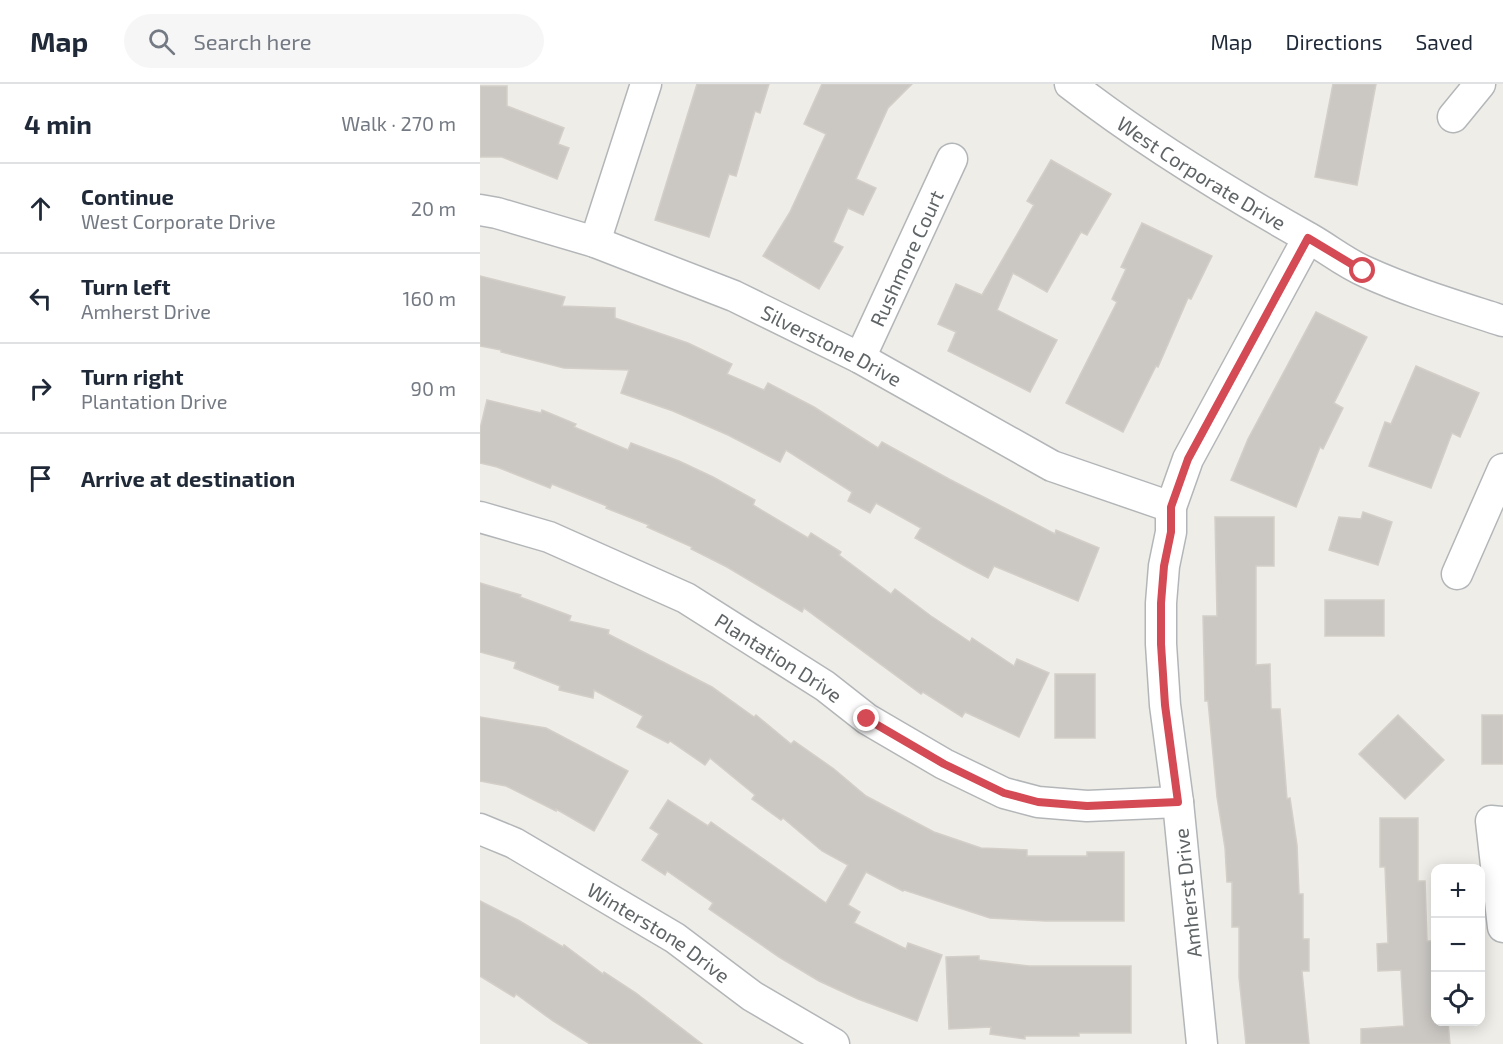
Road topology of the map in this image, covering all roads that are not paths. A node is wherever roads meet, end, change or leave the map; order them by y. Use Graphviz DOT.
graph roads {
  1 [pos="646,84"];
  2 [pos="1070,84"];
  3 [pos="1480,84"];
  4 [pos="1453,117"];
  5 [pos="952,159"];
  6 [pos="480,210"];
  7 [pos="1308,238"];
  8 [pos="595,242"];
  9 [pos="1503,321"];
  10 [pos="860,358"];
  11 [pos="1503,469"];
  12 [pos="1171,507"];
  13 [pos="480,517"];
  14 [pos="1457,574"];
  15 [pos="1178,802"];
  16 [pos="1497,822"];
  17 [pos="480,830"];
  18 [pos="1503,927"];
  19 [pos="834,1044"];
  20 [pos="1202,1044"];
  1 -- 8 [label="street"];
  2 -- 7 [label="street, West Corporate Drive"];
  3 -- 4 [label="street"];
  5 -- 10 [label="street, Rushmore Court"];
  6 -- 8 [label="street, Silverstone Drive"];
  7 -- 9 [label="street, West Corporate Drive"];
  7 -- 12 [label="street, Amherst Drive"];
  8 -- 10 [label="street, Silverstone Drive"];
  10 -- 12 [label="street, Silverstone Drive"];
  11 -- 14 [label="street"];
  12 -- 15 [label="street, Amherst Drive"];
  13 -- 15 [label="street, Plantation Drive"];
  15 -- 20 [label="street, Amherst Drive"];
  16 -- 18 [label="street"];
  17 -- 19 [label="street, Winterstone Drive"];
}
